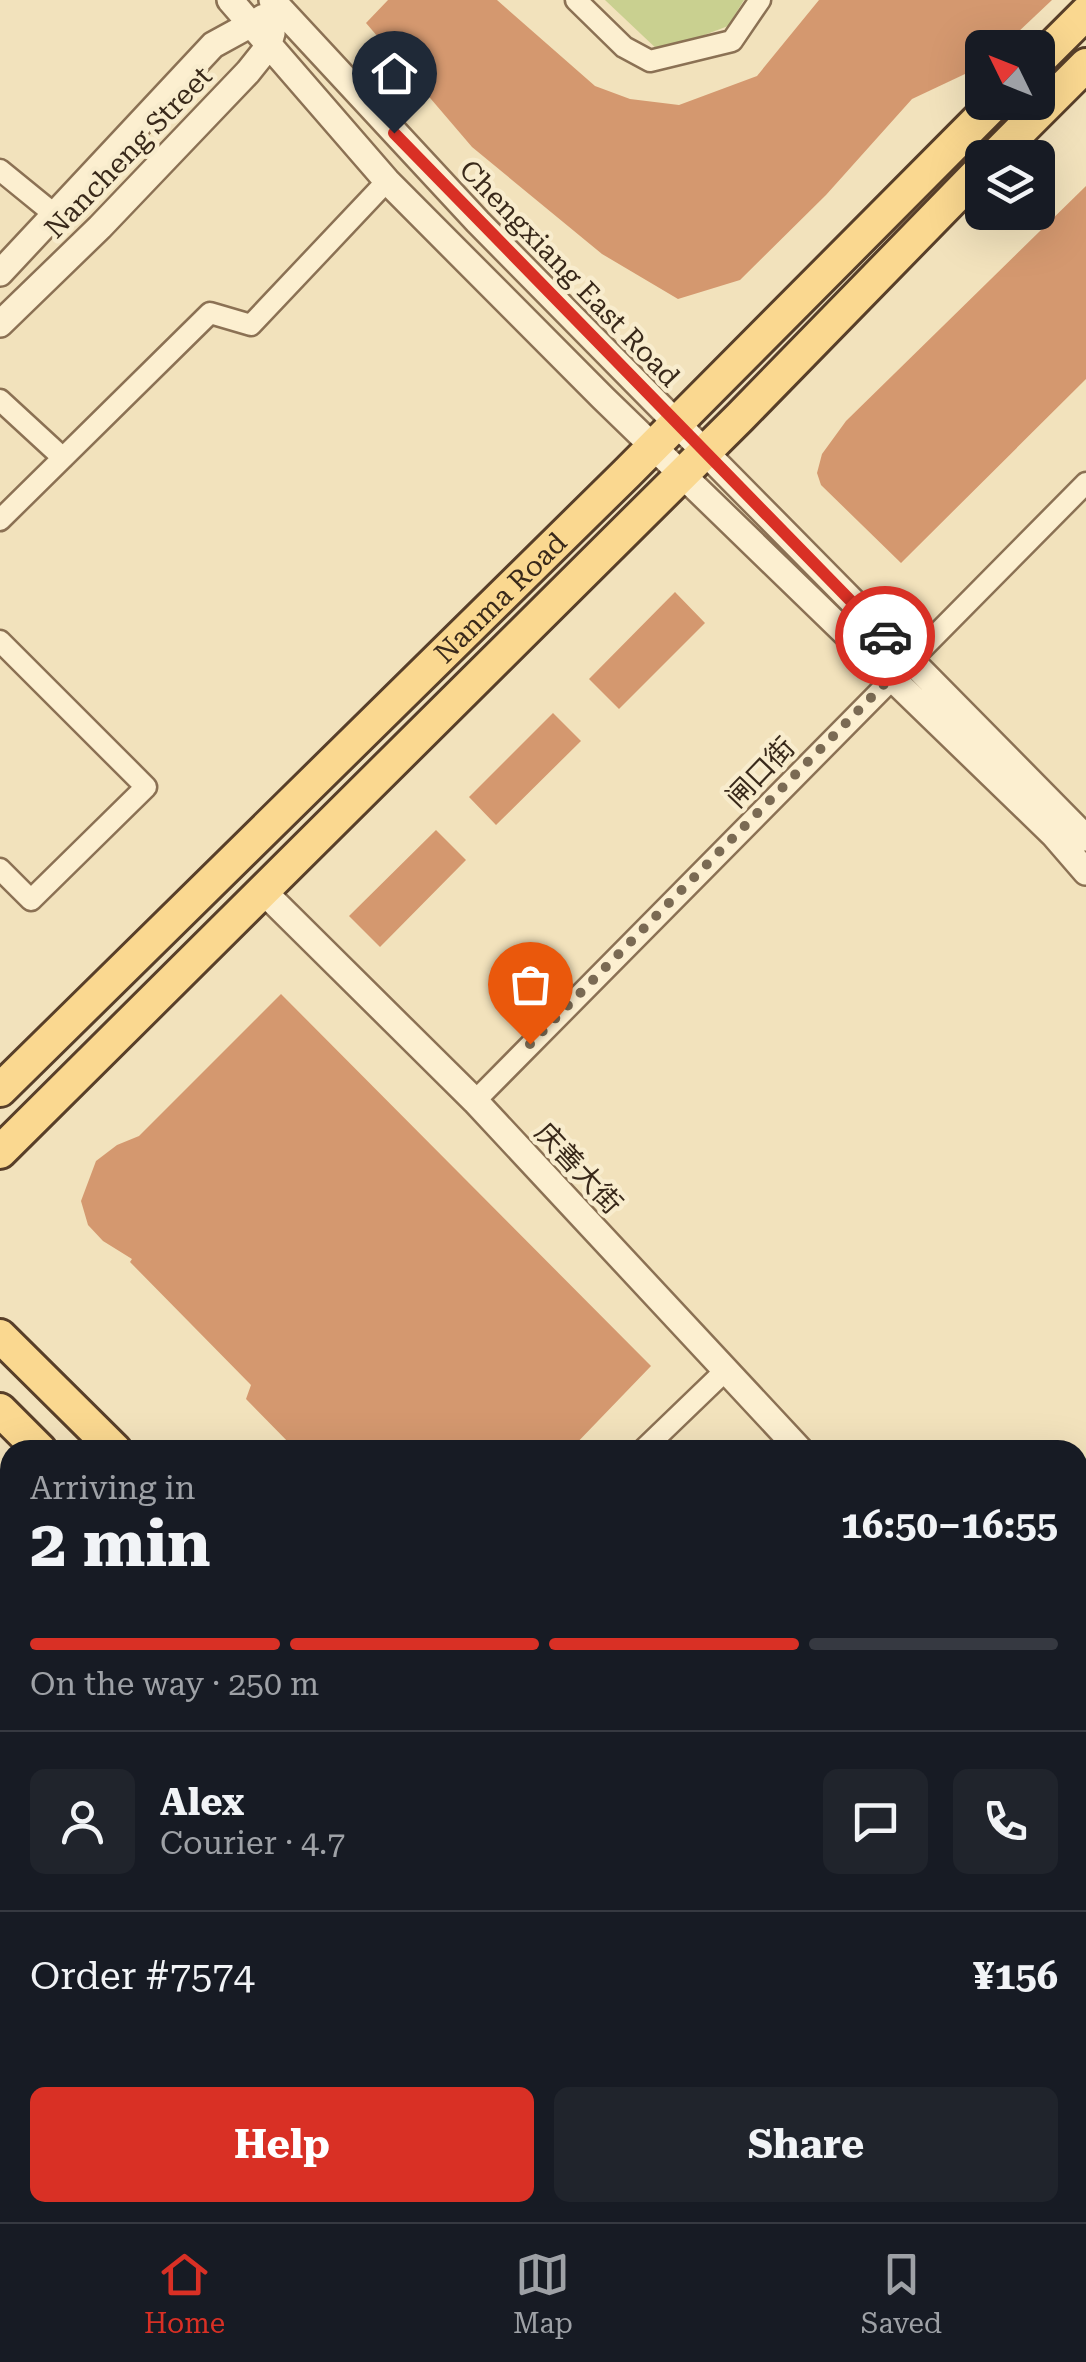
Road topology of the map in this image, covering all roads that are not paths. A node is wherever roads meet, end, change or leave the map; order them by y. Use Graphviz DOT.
graph roads {
  1 [pos="230,0"];
  2 [pos="576,0"];
  3 [pos="760,0"];
  4 [pos="281,3"];
  5 [pos="1086,13"];
  6 [pos="248,24"];
  7 [pos="1055,45"];
  8 [pos="268,46"];
  9 [pos="1086,65"];
  10 [pos="978,120"];
  11 [pos="1012,140"];
  12 [pos="0,170"];
  13 [pos="387,181"];
  14 [pos="965,186"];
  15 [pos="54,214"];
  16 [pos="0,273"];
  17 [pos="0,324"];
  18 [pos="0,400"];
  19 [pos="664,436"];
  20 [pos="63,458"];
  21 [pos="693,464"];
  22 [pos="1086,483"];
  23 [pos="0,520"];
  24 [pos="0,641"];
  25 [pos="900,668"];
  26 [pos="1086,838"];
  27 [pos="0,869"];
  28 [pos="1086,872"];
  29 [pos="264,892"];
  30 [pos="0,1090"];
  31 [pos="475,1101"];
  32 [pos="0,1152"];
  33 [pos="0,1336"];
  34 [pos="726,1370"];
  35 [pos="0,1410"];
  36 [pos="30,1440"];
  37 [pos="104,1440"];
  38 [pos="653,1440"];
  39 [pos="791,1440"];
  1 -- 6 [label="street, Chengxiang East Road"];
  2 -- 3 [label="street"];
  4 -- 6 [label="street, Nancheng Street"];
  4 -- 8 [label="street, Nancheng Street"];
  4 -- 19 [label="street, Chengxiang East Road"];
  5 -- 7 [label="main road"];
  6 -- 8 [label="street, Chengxiang East Road"];
  6 -- 15 [label="street, Nancheng Street"];
  8 -- 13 [label="street, Chengxiang East Road"];
  8 -- 17 [label="street, Nancheng Street"];
  9 -- 11 [label="main road"];
  10 -- 19 [label="main road, Nanma Road"];
  12 -- 15 [label="street"];
  13 -- 19 [label="street, Chengxiang East Road"];
  13 -- 20 [label="street"];
  14 -- 21 [label="main road, Nanma Road"];
  15 -- 16 [label="street, Nancheng Street"];
  18 -- 20 [label="street"];
  19 -- 21 [label="street, Chengxiang East Road"];
  19 -- 30 [label="main road, Nanma Road"];
  20 -- 23 [label="street"];
  21 -- 25 [label="street, Chengxiang East Road"];
  21 -- 29 [label="main road, Nanma Road"];
  22 -- 25 [label="street, 闸口街"];
  24 -- 27 [label="street"];
  25 -- 26 [label="street"];
  25 -- 28 [label="street"];
  25 -- 31 [label="street, 闸口街"];
  29 -- 31 [label="street, 庆善大街"];
  29 -- 32 [label="main road, Nanma Road"];
  31 -- 34 [label="street, 庆善大街"];
  33 -- 37 [label="main road"];
  34 -- 38 [label="street"];
  34 -- 39 [label="street, 庆善大街"];
  35 -- 36 [label="main road"];
}
